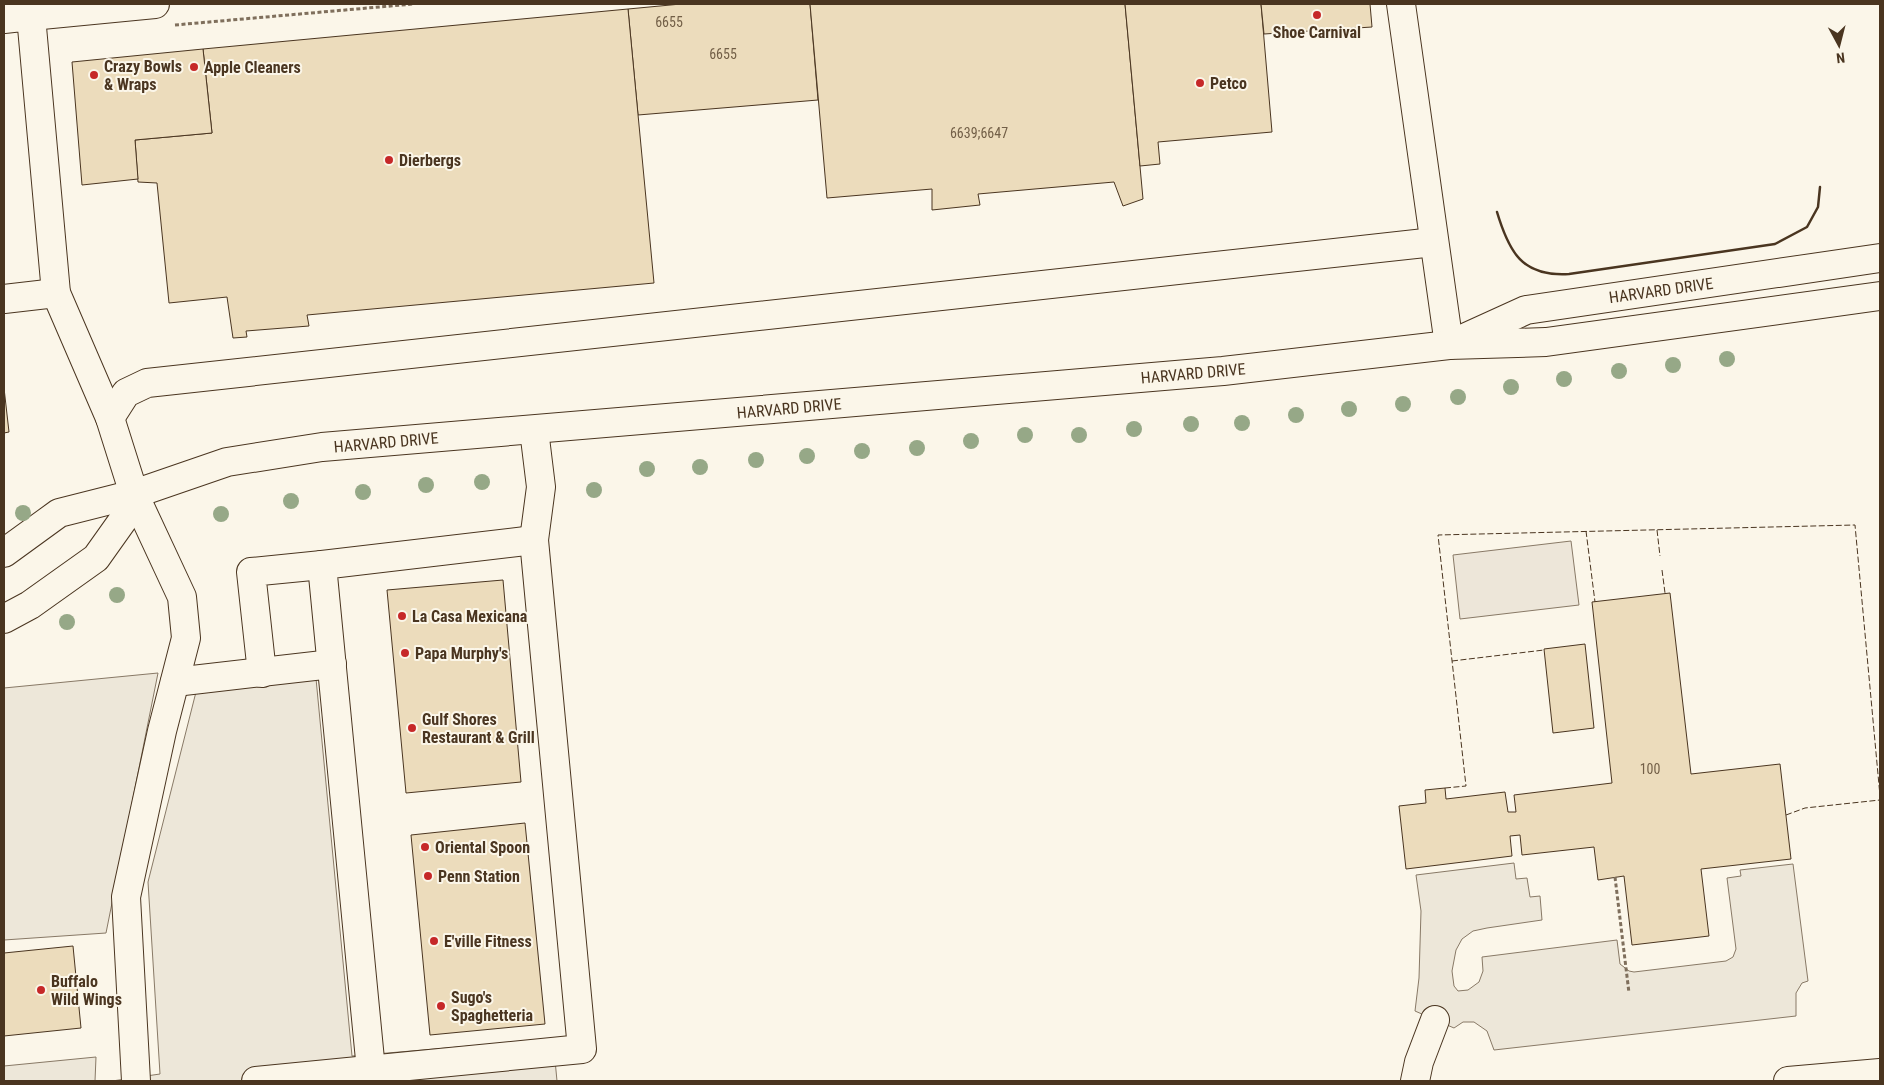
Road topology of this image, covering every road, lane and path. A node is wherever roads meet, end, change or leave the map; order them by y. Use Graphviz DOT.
graph roads {
  1 [pos="413,4"];
  2 [pos="1401,4"];
  3 [pos="31,10"];
  4 [pos="161,15"];
  5 [pos="4,19"];
  6 [pos="1434,242"];
  7 [pos="1880,258"];
  8 [pos="56,293"];
  9 [pos="1880,296"];
  10 [pos="4,298"];
  11 [pos="1449,345"];
  12 [pos="110,418"];
  13 [pos="534,430"];
  14 [pos="134,494"];
  15 [pos="534,540"];
  16 [pos="4,553"];
  17 [pos="322,566"];
  18 [pos="4,619"];
  19 [pos="332,664"];
  20 [pos="262,673"];
  21 [pos="176,682"];
  22 [pos="1615,877"];
  23 [pos="1629,993"];
  24 [pos="1435,1020"];
  25 [pos="370,1070"];
  26 [pos="1880,1073"];
  27 [pos="136,1081"];
  28 [pos="256,1081"];
  29 [pos="1415,1081"];
  30 [pos="1788,1081"];
  1 -- 4 [label="path"];
  2 -- 6 [label="street"];
  3 -- 4 [label="street"];
  3 -- 5 [label="street"];
  3 -- 8 [label="street"];
  6 -- 11 [label="street"];
  6 -- 12 [label="street"];
  7 -- 11 [label="street, HARVARD DRIVE"];
  8 -- 10 [label="street"];
  8 -- 12 [label="street"];
  9 -- 11 [label="street, HARVARD DRIVE"];
  11 -- 13 [label="street, HARVARD DRIVE"];
  12 -- 14 [label="street"];
  13 -- 14 [label="street, HARVARD DRIVE"];
  13 -- 15 [label="street"];
  14 -- 16 [label="street, HARVARD DRIVE"];
  14 -- 18 [label="street"];
  14 -- 21 [label="street"];
  15 -- 17 [label="street"];
  15 -- 25 [label="street"];
  17 -- 19 [label="street"];
  17 -- 20 [label="street"];
  19 -- 20 [label="street"];
  19 -- 25 [label="street"];
  20 -- 21 [label="street"];
  21 -- 27 [label="street"];
  22 -- 23 [label="path"];
  24 -- 29 [label="street"];
  25 -- 28 [label="street"];
  26 -- 30 [label="street"];
}
